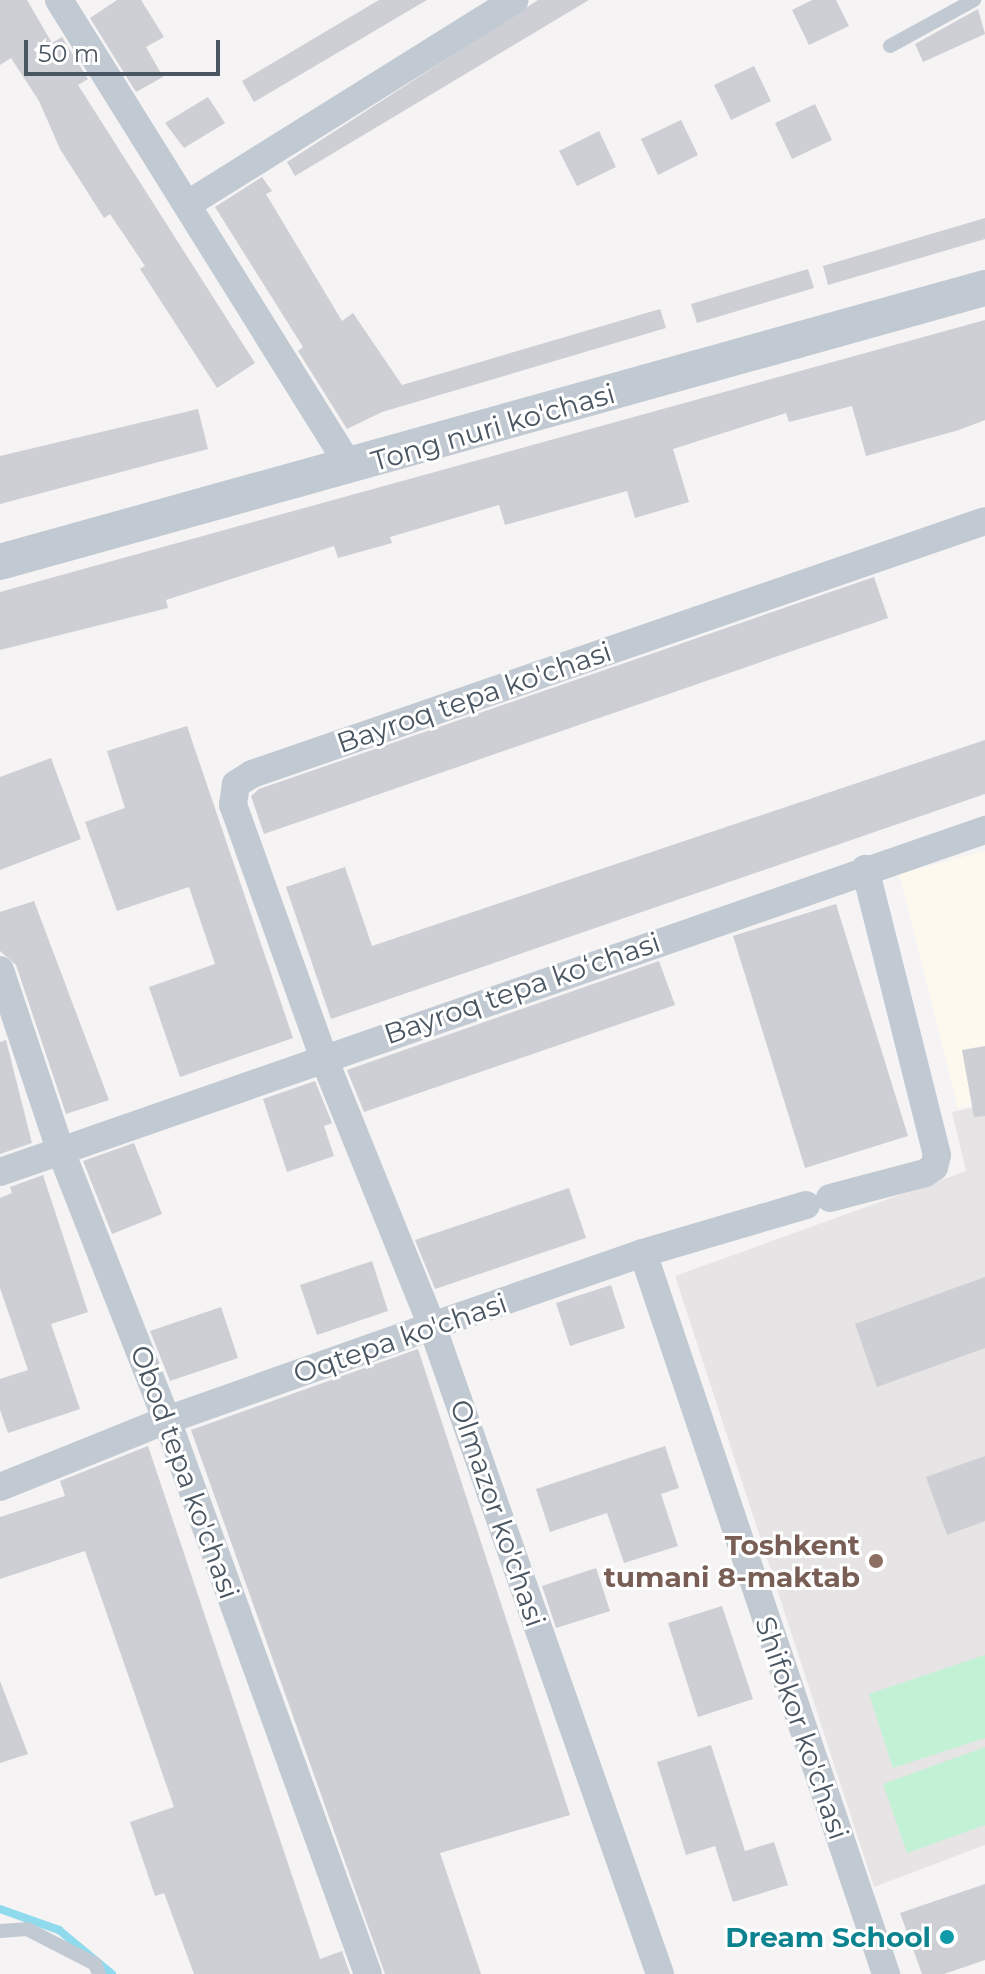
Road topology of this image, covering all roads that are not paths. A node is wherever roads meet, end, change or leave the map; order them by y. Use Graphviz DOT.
graph roads {
  1 [pos="59,0"];
  2 [pos="514,0"];
  3 [pos="974,0"];
  4 [pos="890,46"];
  5 [pos="188,204"];
  6 [pos="985,288"];
  7 [pos="350,467"];
  8 [pos="985,521"];
  9 [pos="0,562"];
  10 [pos="985,830"];
  11 [pos="865,869"];
  12 [pos="0,970"];
  13 [pos="323,1056"];
  14 [pos="60,1149"];
  15 [pos="0,1172"];
  16 [pos="643,1253"];
  17 [pos="432,1326"];
  18 [pos="167,1420"];
  19 [pos="0,1487"];
  20 [pos="0,1931"];
  21 [pos="99,1974"];
  22 [pos="368,1974"];
  23 [pos="660,1974"];
  24 [pos="886,1974"];
  1 -- 5 [label="street"];
  2 -- 5 [label="street"];
  3 -- 4 [label="lane"];
  5 -- 7 [label="street"];
  6 -- 7 [label="street, Tong nuri ko'chasi"];
  7 -- 9 [label="street, Tong nuri ko'chasi"];
  8 -- 13 [label="street, Bayroq tepa ko'chasi"];
  10 -- 11 [label="street, Bayroq tepa koʻchasi"];
  11 -- 13 [label="street, Bayroq tepa koʻchasi"];
  11 -- 16 [label="street, Oqtepa ko'chasi"];
  12 -- 14 [label="street, Obod tepa ko'chasi"];
  13 -- 14 [label="street, Bayroq tepa koʻchasi"];
  13 -- 17 [label="street, Olmazor ko'chasi"];
  14 -- 15 [label="street, Bayroq tepa koʻchasi"];
  14 -- 18 [label="street, Obod tepa ko'chasi"];
  16 -- 17 [label="street, Oqtepa ko'chasi"];
  16 -- 24 [label="street, Shifokor ko'chasi"];
  17 -- 18 [label="street, Oqtepa ko'chasi"];
  17 -- 23 [label="street, Olmazor ko'chasi"];
  18 -- 19 [label="street, Oqtepa ko'chasi"];
  18 -- 22 [label="street, Obod tepa ko'chasi"];
  20 -- 21 [label="lane"];
}
